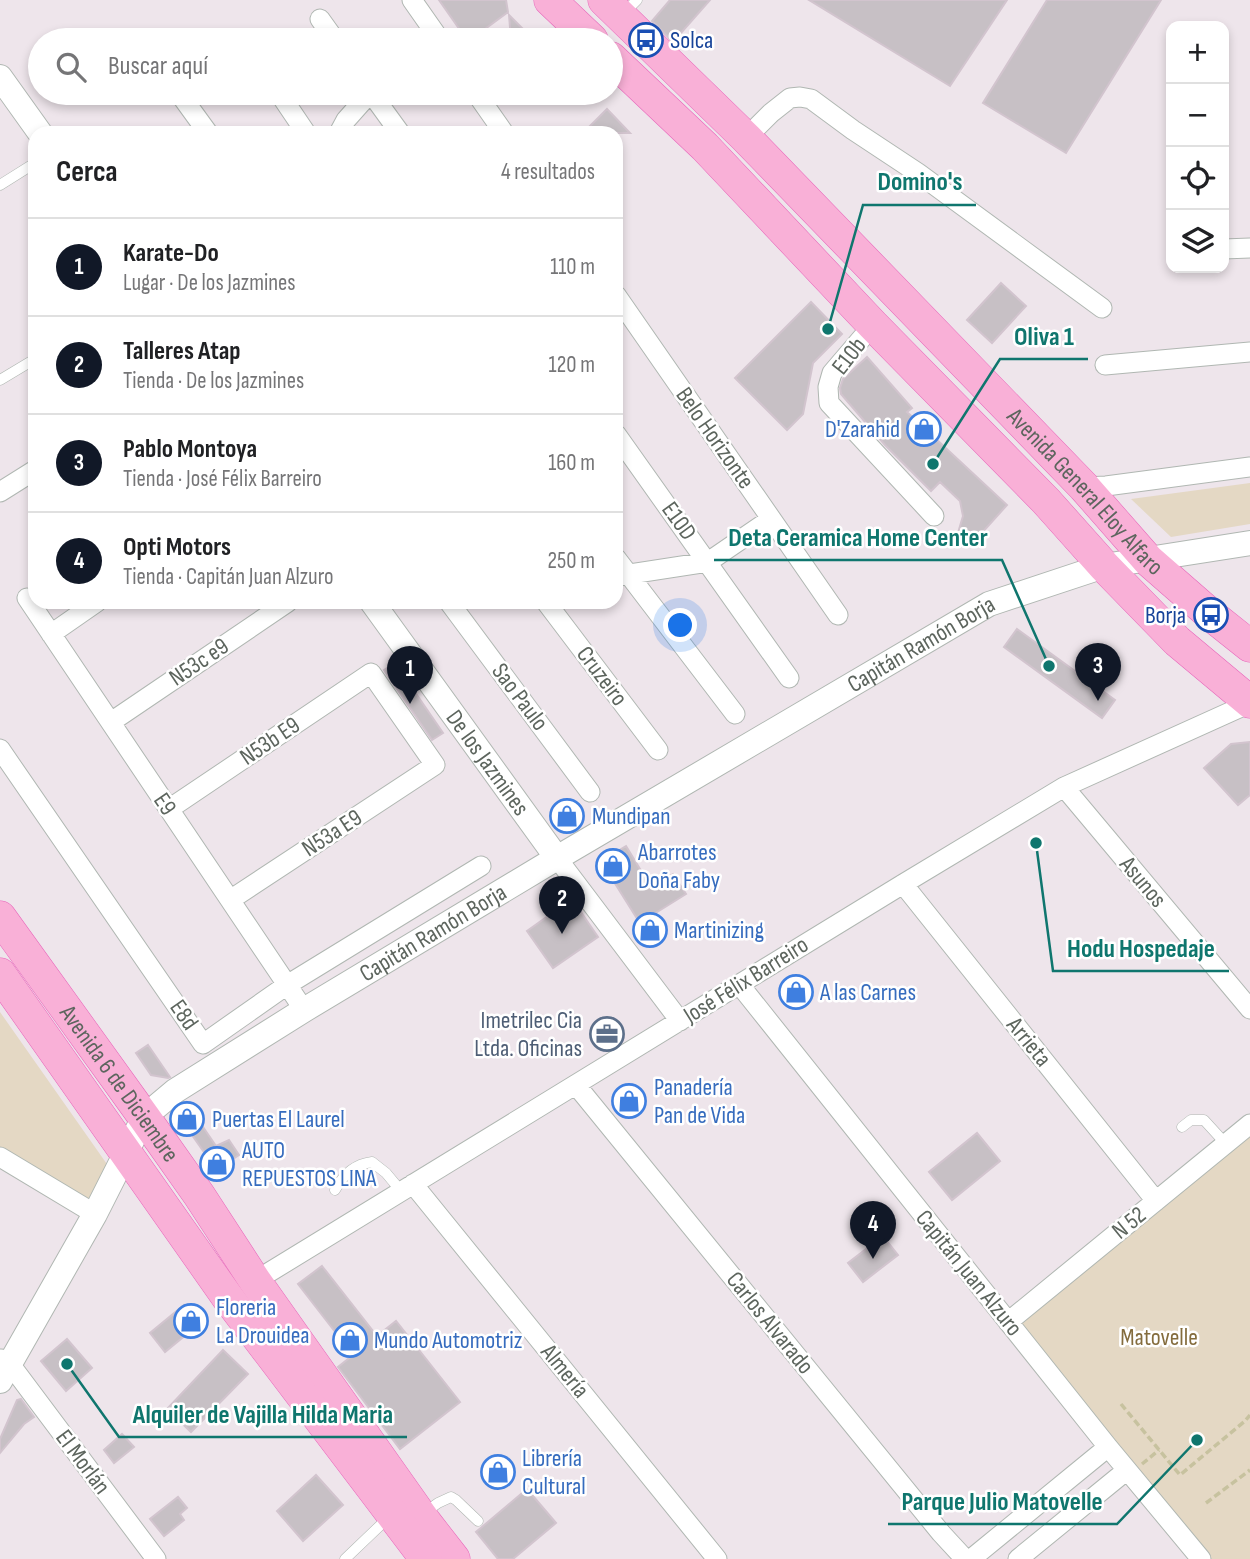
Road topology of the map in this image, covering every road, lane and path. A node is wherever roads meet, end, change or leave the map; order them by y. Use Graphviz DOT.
graph roads {
  1 [pos="412,0"];
  2 [pos="550,0"];
  3 [pos="621,5"];
  4 [pos="320,19"];
  5 [pos="326,28"];
  6 [pos="432,28"];
  7 [pos="579,28"];
  8 [pos="623,69"];
  9 [pos="0,77"];
  10 [pos="188,105"];
  11 [pos="287,105"];
  12 [pos="360,105"];
  13 [pos="380,105"];
  14 [pos="484,105"];
  15 [pos="35,126"];
  16 [pos="203,126"];
  17 [pos="301,126"];
  18 [pos="343,126"];
  19 [pos="395,126"];
  20 [pos="499,126"];
  21 [pos="746,138"];
  22 [pos="28,167"];
  23 [pos="0,185"];
  24 [pos="1250,248"];
  25 [pos="1229,249"];
  26 [pos="623,305"];
  27 [pos="1102,308"];
  28 [pos="873,324"];
  29 [pos="1250,352"];
  30 [pos="28,363"];
  31 [pos="1105,365"];
  32 [pos="0,380"];
  33 [pos="623,444"];
  34 [pos="1250,467"];
  35 [pos="28,474"];
  36 [pos="1084,487"];
  37 [pos="0,492"];
  38 [pos="934,516"];
  39 [pos="771,519"];
  40 [pos="1250,543"];
  41 [pos="1148,560"];
  42 [pos="708,562"];
  43 [pos="1104,566"];
  44 [pos="623,576"];
  45 [pos="623,577"];
  46 [pos="35,609"];
  47 [pos="87,609"];
  48 [pos="278,609"];
  49 [pos="377,609"];
  50 [pos="454,609"];
  51 [pos="551,609"];
  52 [pos="838,615"];
  53 [pos="51,634"];
  54 [pos="1250,646"];
  55 [pos="371,673"];
  56 [pos="789,678"];
  57 [pos="1250,702"];
  58 [pos="736,714"];
  59 [pos="111,722"];
  60 [pos="0,749"];
  61 [pos="658,750"];
  62 [pos="1063,787"];
  63 [pos="590,792"];
  64 [pos="169,809"];
  65 [pos="556,858"];
  66 [pos="481,866"];
  67 [pos="903,884"];
  68 [pos="230,900"];
  69 [pos="0,917"];
  70 [pos="0,974"];
  71 [pos="739,984"];
  72 [pos="287,985"];
  73 [pos="1250,1009"];
  74 [pos="304,1010"];
  75 [pos="680,1021"];
  76 [pos="576,1085"];
  77 [pos="144,1117"];
  78 [pos="1250,1124"];
  79 [pos="1182,1128"];
  80 [pos="1225,1143"];
  81 [pos="126,1154"];
  82 [pos="0,1157"];
  83 [pos="407,1187"];
  84 [pos="335,1190"];
  85 [pos="1156,1201"];
  86 [pos="95,1214"];
  87 [pos="255,1281"];
  88 [pos="1008,1322"];
  89 [pos="3,1368"];
  90 [pos="1121,1404"];
  91 [pos="1250,1415"];
  92 [pos="1108,1447"];
  93 [pos="1126,1470"];
  94 [pos="1250,1470"];
  95 [pos="1206,1503"];
  96 [pos="406,1515"];
  97 [pos="478,1521"];
  98 [pos="154,1558"];
  99 [pos="345,1559"];
  100 [pos="426,1559"];
  101 [pos="454,1559"];
  102 [pos="717,1559"];
  103 [pos="965,1559"];
  104 [pos="971,1559"];
  105 [pos="1018,1559"];
  106 [pos="1201,1559"];
  1 -- 6 [label="street"];
  2 -- 7 [label="main road"];
  3 -- 21 [label="main road, Avenida General Eloy Alfaro"];
  4 -- 5 [label="street"];
  8 -- 28 [label="main road, Avenida General Eloy Alfaro"];
  9 -- 15 [label="street"];
  10 -- 16 [label="street"];
  11 -- 17 [label="street"];
  12 -- 18 [label="street"];
  13 -- 19 [label="street"];
  14 -- 20 [label="street"];
  21 -- 27 [label="street"];
  21 -- 36 [label="main road, Avenida General Eloy Alfaro"];
  22 -- 23 [label="lane"];
  24 -- 25 [label="street"];
  26 -- 39 [label="street, Belo Horizonte"];
  28 -- 38 [label="street, E10b"];
  28 -- 43 [label="main road, Avenida General Eloy Alfaro"];
  29 -- 31 [label="street"];
  30 -- 32 [label="lane"];
  33 -- 42 [label="street, E10D"];
  34 -- 36 [label="street"];
  35 -- 37 [label="street"];
  36 -- 41 [label="main road, Avenida General Eloy Alfaro"];
  39 -- 42 [label="street"];
  39 -- 52 [label="street, Belo Horizonte"];
  40 -- 41 [label="street, Capitán Ramón Borja"];
  41 -- 43 [label="street, Capitán Ramón Borja"];
  41 -- 54 [label="main road, Avenida General Eloy Alfaro"];
  42 -- 44 [label="street"];
  42 -- 56 [label="street, E10D"];
  43 -- 57 [label="main road, Avenida General Eloy Alfaro"];
  43 -- 65 [label="street, Capitán Ramón Borja"];
  45 -- 58 [label="street"];
  46 -- 53 [label="street, E9"];
  47 -- 53 [label="street"];
  48 -- 59 [label="street, N53c e9"];
  49 -- 65 [label="street, De los Jazmines"];
  50 -- 63 [label="street, Sao Paulo"];
  51 -- 61 [label="street, Cruzeiro"];
  53 -- 59 [label="street, E9"];
  55 -- 64 [label="street, N53b E9"];
  55 -- 68 [label="street, N53a E9"];
  57 -- 62 [label="street, José Félix Barreiro"];
  59 -- 64 [label="street, E9"];
  60 -- 72 [label="street, E8d"];
  62 -- 67 [label="street, José Félix Barreiro"];
  62 -- 73 [label="street, Asunos"];
  64 -- 68 [label="street, E9"];
  65 -- 74 [label="street, Capitán Ramón Borja"];
  65 -- 75 [label="street, De los Jazmines"];
  66 -- 72 [label="street, E8d"];
  67 -- 71 [label="street, José Félix Barreiro"];
  67 -- 85 [label="street, Arrieta"];
  68 -- 72 [label="street, E9"];
  69 -- 77 [label="main road, Avenida 6 de Diciembre"];
  70 -- 81 [label="main road, Avenida 6 de Diciembre"];
  71 -- 75 [label="street, José Félix Barreiro"];
  71 -- 88 [label="street, Capitán Juan Alzuro"];
  72 -- 74 [label="street, E9"];
  74 -- 77 [label="street, Capitán Ramón Borja"];
  75 -- 76 [label="street, José Félix Barreiro"];
  76 -- 83 [label="street, José Félix Barreiro"];
  76 -- 103 [label="street, Carlos Alvarado"];
  77 -- 81 [label="street, Capitán Ramón Borja"];
  77 -- 87 [label="main road, Avenida 6 de Diciembre"];
  78 -- 80 [label="street, N 52"];
  79 -- 80 [label="lane"];
  80 -- 85 [label="street, N 52"];
  81 -- 86 [label="street, Capitán Ramón Borja"];
  81 -- 96 [label="main road, Avenida 6 de Diciembre"];
  82 -- 86 [label="street"];
  83 -- 84 [label="lane"];
  83 -- 87 [label="street, José Félix Barreiro"];
  83 -- 102 [label="street, Almería"];
  85 -- 88 [label="street, N 52"];
  86 -- 89 [label="street, Capitán Ramón Borja"];
  87 -- 96 [label="main road, Avenida 6 de Diciembre"];
  88 -- 92 [label="street, Capitán Juan Alzuro"];
  89 -- 98 [label="street, El Morlán"];
  90 -- 91 [label="path"];
  92 -- 93 [label="street, Capitán Juan Alzuro"];
  92 -- 104 [label="street"];
  93 -- 105 [label="street"];
  93 -- 106 [label="street, Capitán Juan Alzuro"];
  94 -- 95 [label="path"];
  96 -- 97 [label="lane"];
  96 -- 99 [label="lane"];
  96 -- 100 [label="main road, Avenida 6 de Diciembre"];
  96 -- 101 [label="main road, Avenida 6 de Diciembre"];
}
